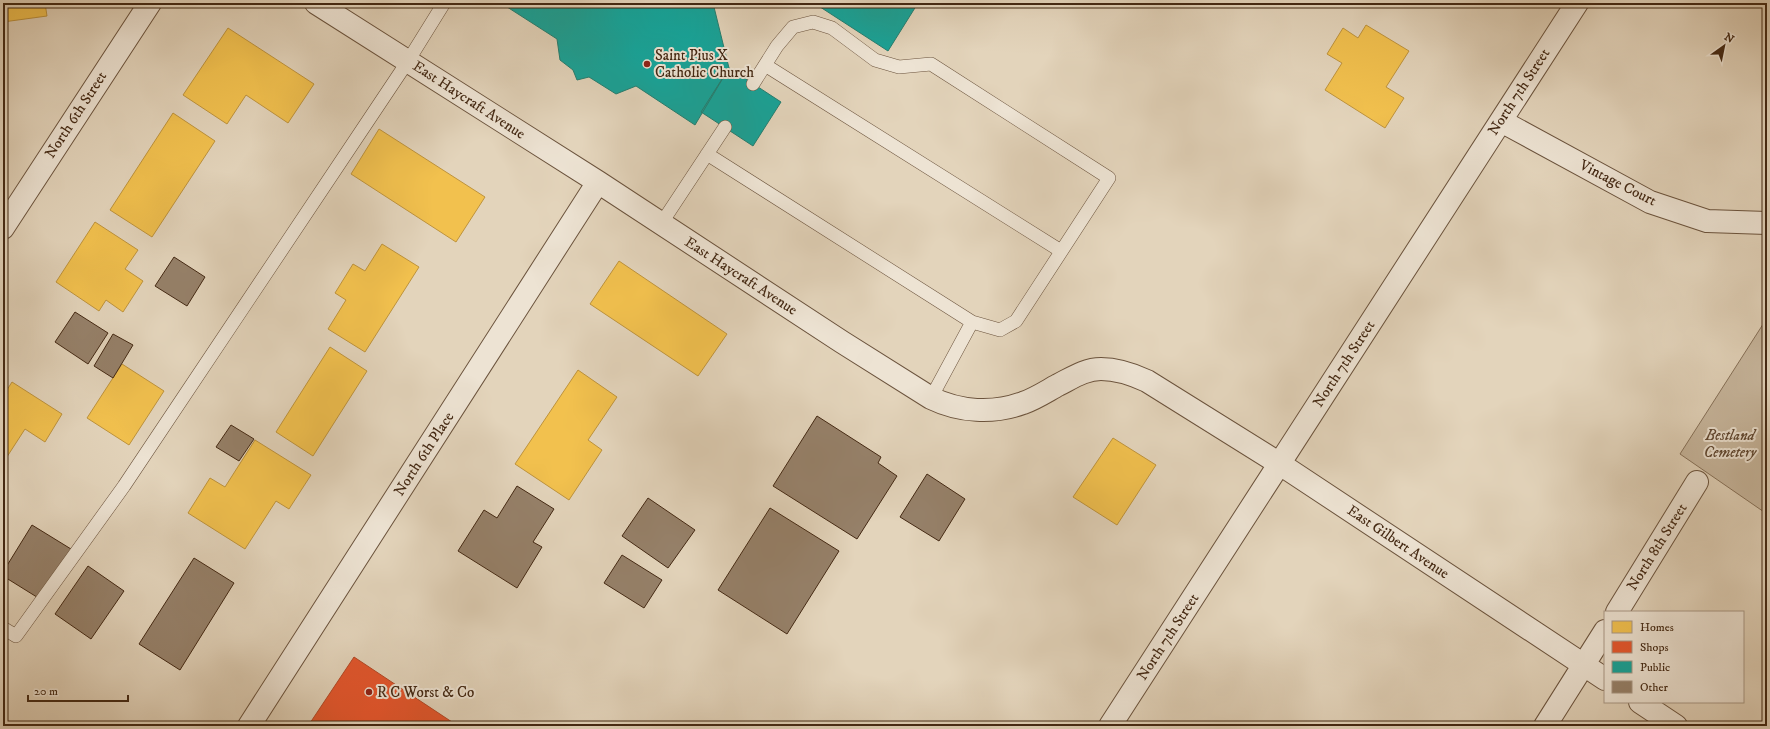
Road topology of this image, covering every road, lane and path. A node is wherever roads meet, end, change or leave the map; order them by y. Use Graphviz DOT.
graph roads {
  1 [pos="150,3"];
  2 [pos="316,3"];
  3 [pos="444,3"];
  4 [pos="1577,3"];
  5 [pos="408,61"];
  6 [pos="765,65"];
  7 [pos="753,84"];
  8 [pos="1501,121"];
  9 [pos="725,127"];
  10 [pos="707,154"];
  11 [pos="598,182"];
  12 [pos="1767,223"];
  13 [pos="661,224"];
  14 [pos="3,228"];
  15 [pos="1061,251"];
  16 [pos="972,322"];
  17 [pos="931,398"];
  18 [pos="1190,408"];
  19 [pos="1280,464"];
  20 [pos="1697,482"];
  21 [pos="1618,611"];
  22 [pos="3,628"];
  23 [pos="1604,633"];
  24 [pos="1584,665"];
  25 [pos="1604,678"];
  26 [pos="1642,703"];
  27 [pos="249,726"];
  28 [pos="1110,726"];
  29 [pos="1545,726"];
  30 [pos="1676,726"];
  1 -- 14 [label="street, North 6th Street"];
  2 -- 5 [label="street, East Haycraft Avenue"];
  3 -- 5 [label="lane"];
  4 -- 8 [label="street, North 7th Street"];
  5 -- 11 [label="street, East Haycraft Avenue"];
  5 -- 22 [label="lane"];
  6 -- 7 [label="lane"];
  6 -- 15 [label="lane"];
  6 -- 15 [label="lane"];
  8 -- 12 [label="street, Vintage Court"];
  8 -- 19 [label="street, North 7th Street"];
  9 -- 10 [label="lane"];
  10 -- 13 [label="lane"];
  10 -- 16 [label="lane"];
  11 -- 13 [label="street, East Haycraft Avenue"];
  11 -- 27 [label="street, North 6th Place"];
  13 -- 17 [label="street, East Haycraft Avenue"];
  15 -- 16 [label="lane"];
  16 -- 17 [label="lane"];
  17 -- 18 [label="street, East Haycraft Avenue"];
  18 -- 19 [label="street, East Gilbert Avenue"];
  19 -- 24 [label="street, East Gilbert Avenue"];
  19 -- 28 [label="street, North 7th Street"];
  20 -- 21 [label="street, North 8th Street"];
  23 -- 24 [label="street"];
  24 -- 25 [label="street, East Gilbert Avenue"];
  24 -- 29 [label="street"];
  26 -- 30 [label="street"];
}
